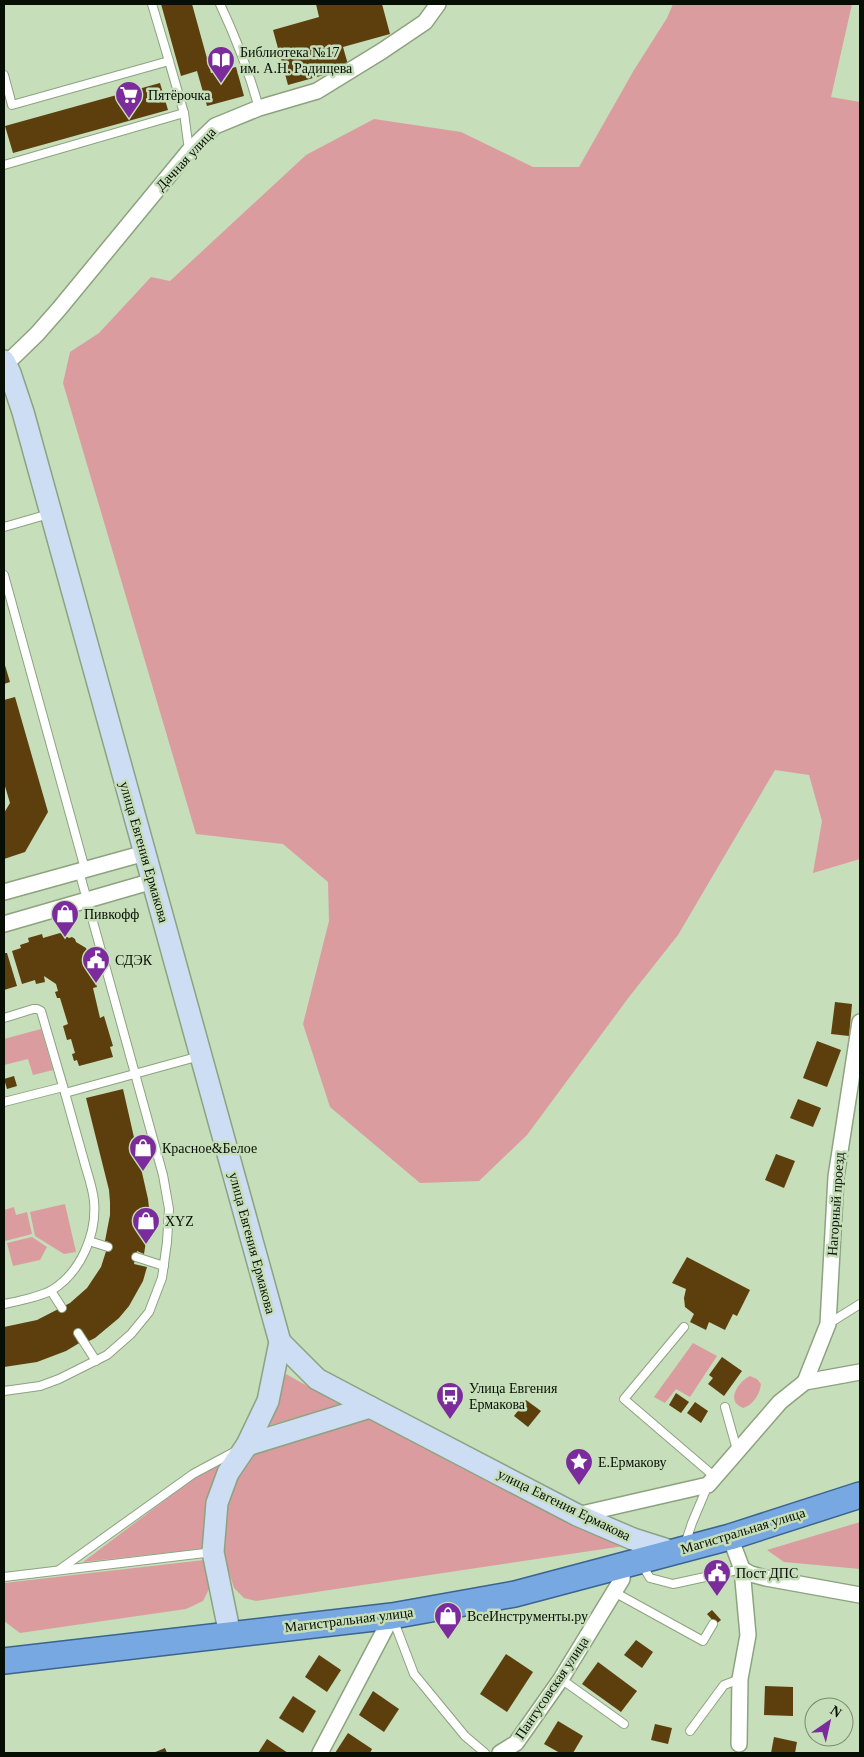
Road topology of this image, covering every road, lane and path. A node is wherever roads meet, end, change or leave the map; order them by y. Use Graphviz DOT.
graph roads {
  1 [pos="152,4"];
  2 [pos="220,4"];
  3 [pos="438,4"];
  4 [pos="169,62"];
  5 [pos="4,75"];
  6 [pos="8,106"];
  7 [pos="259,108"];
  8 [pos="184,113"];
  9 [pos="189,152"];
  10 [pos="4,165"];
  11 [pos="5,362"];
  12 [pos="50,513"];
  13 [pos="4,527"];
  14 [pos="4,575"];
  15 [pos="145,853"];
  16 [pos="82,870"];
  17 [pos="153,880"];
  18 [pos="4,892"];
  19 [pos="87,900"];
  20 [pos="4,924"];
  21 [pos="4,1018"];
  22 [pos="860,1022"];
  23 [pos="201,1056"];
  24 [pos="135,1074"];
  25 [pos="64,1090"];
  26 [pos="4,1102"];
  27 [pos="89,1241"];
  28 [pos="108,1247"];
  29 [pos="136,1257"];
  30 [pos="164,1266"];
  31 [pos="51,1291"];
  32 [pos="4,1304"];
  33 [pos="860,1304"];
  34 [pos="62,1308"];
  35 [pos="828,1324"];
  36 [pos="684,1327"];
  37 [pos="78,1333"];
  38 [pos="280,1342"];
  39 [pos="96,1361"];
  40 [pos="860,1372"];
  41 [pos="805,1382"];
  42 [pos="4,1391"];
  43 [pos="370,1407"];
  44 [pos="725,1407"];
  45 [pos="247,1445"];
  46 [pos="737,1450"];
  47 [pos="712,1481"];
  48 [pos="860,1495"];
  49 [pos="577,1514"];
  50 [pos="730,1537"];
  51 [pos="679,1551"];
  52 [pos="213,1552"];
  53 [pos="632,1563"];
  54 [pos="742,1569"];
  55 [pos="60,1570"];
  56 [pos="4,1577"];
  57 [pos="614,1592"];
  58 [pos="860,1595"];
  59 [pos="392,1616"];
  60 [pos="713,1624"];
  61 [pos="230,1635"];
  62 [pos="4,1661"];
  63 [pos="561,1679"];
  64 [pos="740,1679"];
  65 [pos="624,1724"];
  66 [pos="690,1731"];
  67 [pos="739,1744"];
  68 [pos="320,1753"];
  69 [pos="485,1753"];
  70 [pos="500,1753"];
  1 -- 4 [label="lane"];
  2 -- 7 [label="lane"];
  3 -- 7 [label="street, Дачная улица"];
  4 -- 6 [label="lane"];
  4 -- 8 [label="lane"];
  5 -- 6 [label="lane"];
  7 -- 9 [label="street, Дачная улица"];
  8 -- 9 [label="lane"];
  8 -- 10 [label="lane"];
  9 -- 11 [label="street, Дачная улица"];
  11 -- 12 [label="main road, улица Евгения Ермакова"];
  12 -- 13 [label="lane"];
  12 -- 15 [label="main road, улица Евгения Ермакова"];
  14 -- 16 [label="lane"];
  15 -- 16 [label="street"];
  15 -- 17 [label="main road, улица Евгения Ермакова"];
  16 -- 18 [label="street"];
  16 -- 19 [label="lane"];
  17 -- 19 [label="street"];
  17 -- 23 [label="main road, улица Евгения Ермакова"];
  19 -- 20 [label="street"];
  19 -- 24 [label="lane"];
  21 -- 25 [label="lane"];
  22 -- 35 [label="street, Нагорный проезд"];
  23 -- 24 [label="lane"];
  23 -- 38 [label="main road, улица Евгения Ермакова"];
  24 -- 25 [label="lane"];
  24 -- 30 [label="lane"];
  25 -- 26 [label="lane"];
  25 -- 27 [label="lane"];
  27 -- 28 [label="lane"];
  27 -- 31 [label="lane"];
  29 -- 30 [label="lane"];
  30 -- 39 [label="lane"];
  31 -- 32 [label="lane"];
  31 -- 34 [label="lane"];
  33 -- 35 [label="lane"];
  35 -- 41 [label="street, Нагорный проезд"];
  36 -- 47 [label="lane"];
  37 -- 39 [label="lane"];
  38 -- 43 [label="main road, улица Евгения Ермакова"];
  38 -- 45 [label="main road, улица Евгения Ермакова"];
  39 -- 42 [label="lane"];
  40 -- 41 [label="street"];
  41 -- 46 [label="street"];
  43 -- 45 [label="main road"];
  43 -- 49 [label="main road, улица Евгения Ермакова"];
  44 -- 46 [label="lane"];
  45 -- 52 [label="main road, улица Евгения Ермакова"];
  45 -- 55 [label="lane"];
  46 -- 47 [label="street"];
  47 -- 49 [label="street"];
  47 -- 51 [label="lane"];
  48 -- 50 [label="highway, Магистральная улица"];
  49 -- 51 [label="main road, улица Евгения Ермакова"];
  50 -- 51 [label="highway, Магистральная улица"];
  50 -- 54 [label="street"];
  51 -- 53 [label="highway, Магистральная улица"];
  52 -- 55 [label="lane"];
  52 -- 61 [label="main road, улица Евгения Ермакова"];
  53 -- 54 [label="lane"];
  53 -- 57 [label="street, Пантусовская улица"];
  53 -- 59 [label="highway, Магистральная улица"];
  54 -- 58 [label="street"];
  54 -- 64 [label="street"];
  55 -- 56 [label="lane"];
  57 -- 60 [label="lane"];
  57 -- 63 [label="street, Пантусовская улица"];
  59 -- 61 [label="highway, Магистральная улица"];
  59 -- 68 [label="street"];
  59 -- 69 [label="lane"];
  61 -- 62 [label="highway, Магистральная улица"];
  63 -- 65 [label="lane"];
  63 -- 70 [label="street, Пантусовская улица"];
  64 -- 66 [label="lane"];
  64 -- 67 [label="street"];
}
